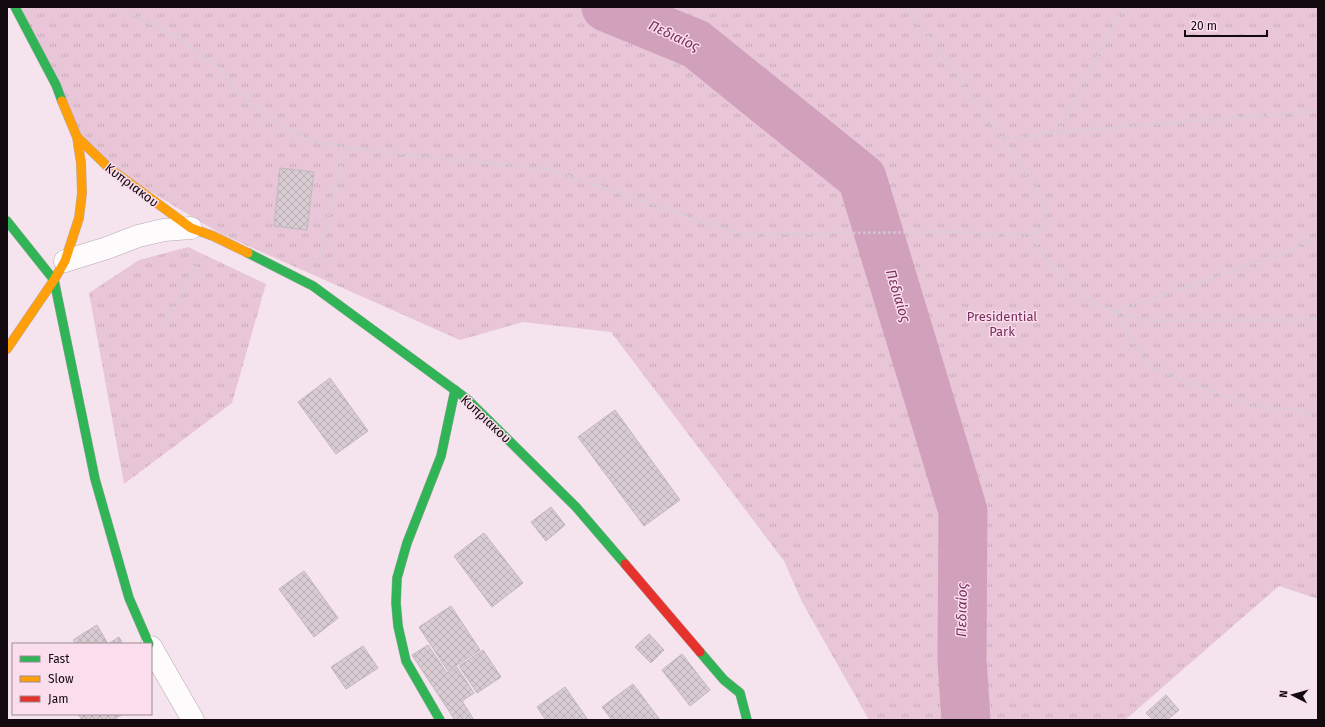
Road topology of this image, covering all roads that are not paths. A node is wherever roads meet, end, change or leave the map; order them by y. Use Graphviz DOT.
graph roads {
  1 [pos="15,7"];
  2 [pos="77,137"];
  3 [pos="7,221"];
  4 [pos="191,228"];
  5 [pos="65,261"];
  6 [pos="54,280"];
  7 [pos="7,349"];
  8 [pos="455,390"];
  9 [pos="150,643"];
  10 [pos="152,650"];
  11 [pos="193,720"];
  12 [pos="440,720"];
  13 [pos="747,720"];
  1 -- 2 [label="street"];
  2 -- 4 [label="street, Κυπριακου"];
  2 -- 5 [label="street"];
  3 -- 6 [label="street"];
  4 -- 5 [label="street, Κυπριακου"];
  4 -- 8 [label="street, Κυπριακου"];
  5 -- 6 [label="street"];
  6 -- 7 [label="street"];
  6 -- 9 [label="street"];
  8 -- 12 [label="street"];
  8 -- 13 [label="street, Κυπριακου"];
  10 -- 11 [label="street"];
}
